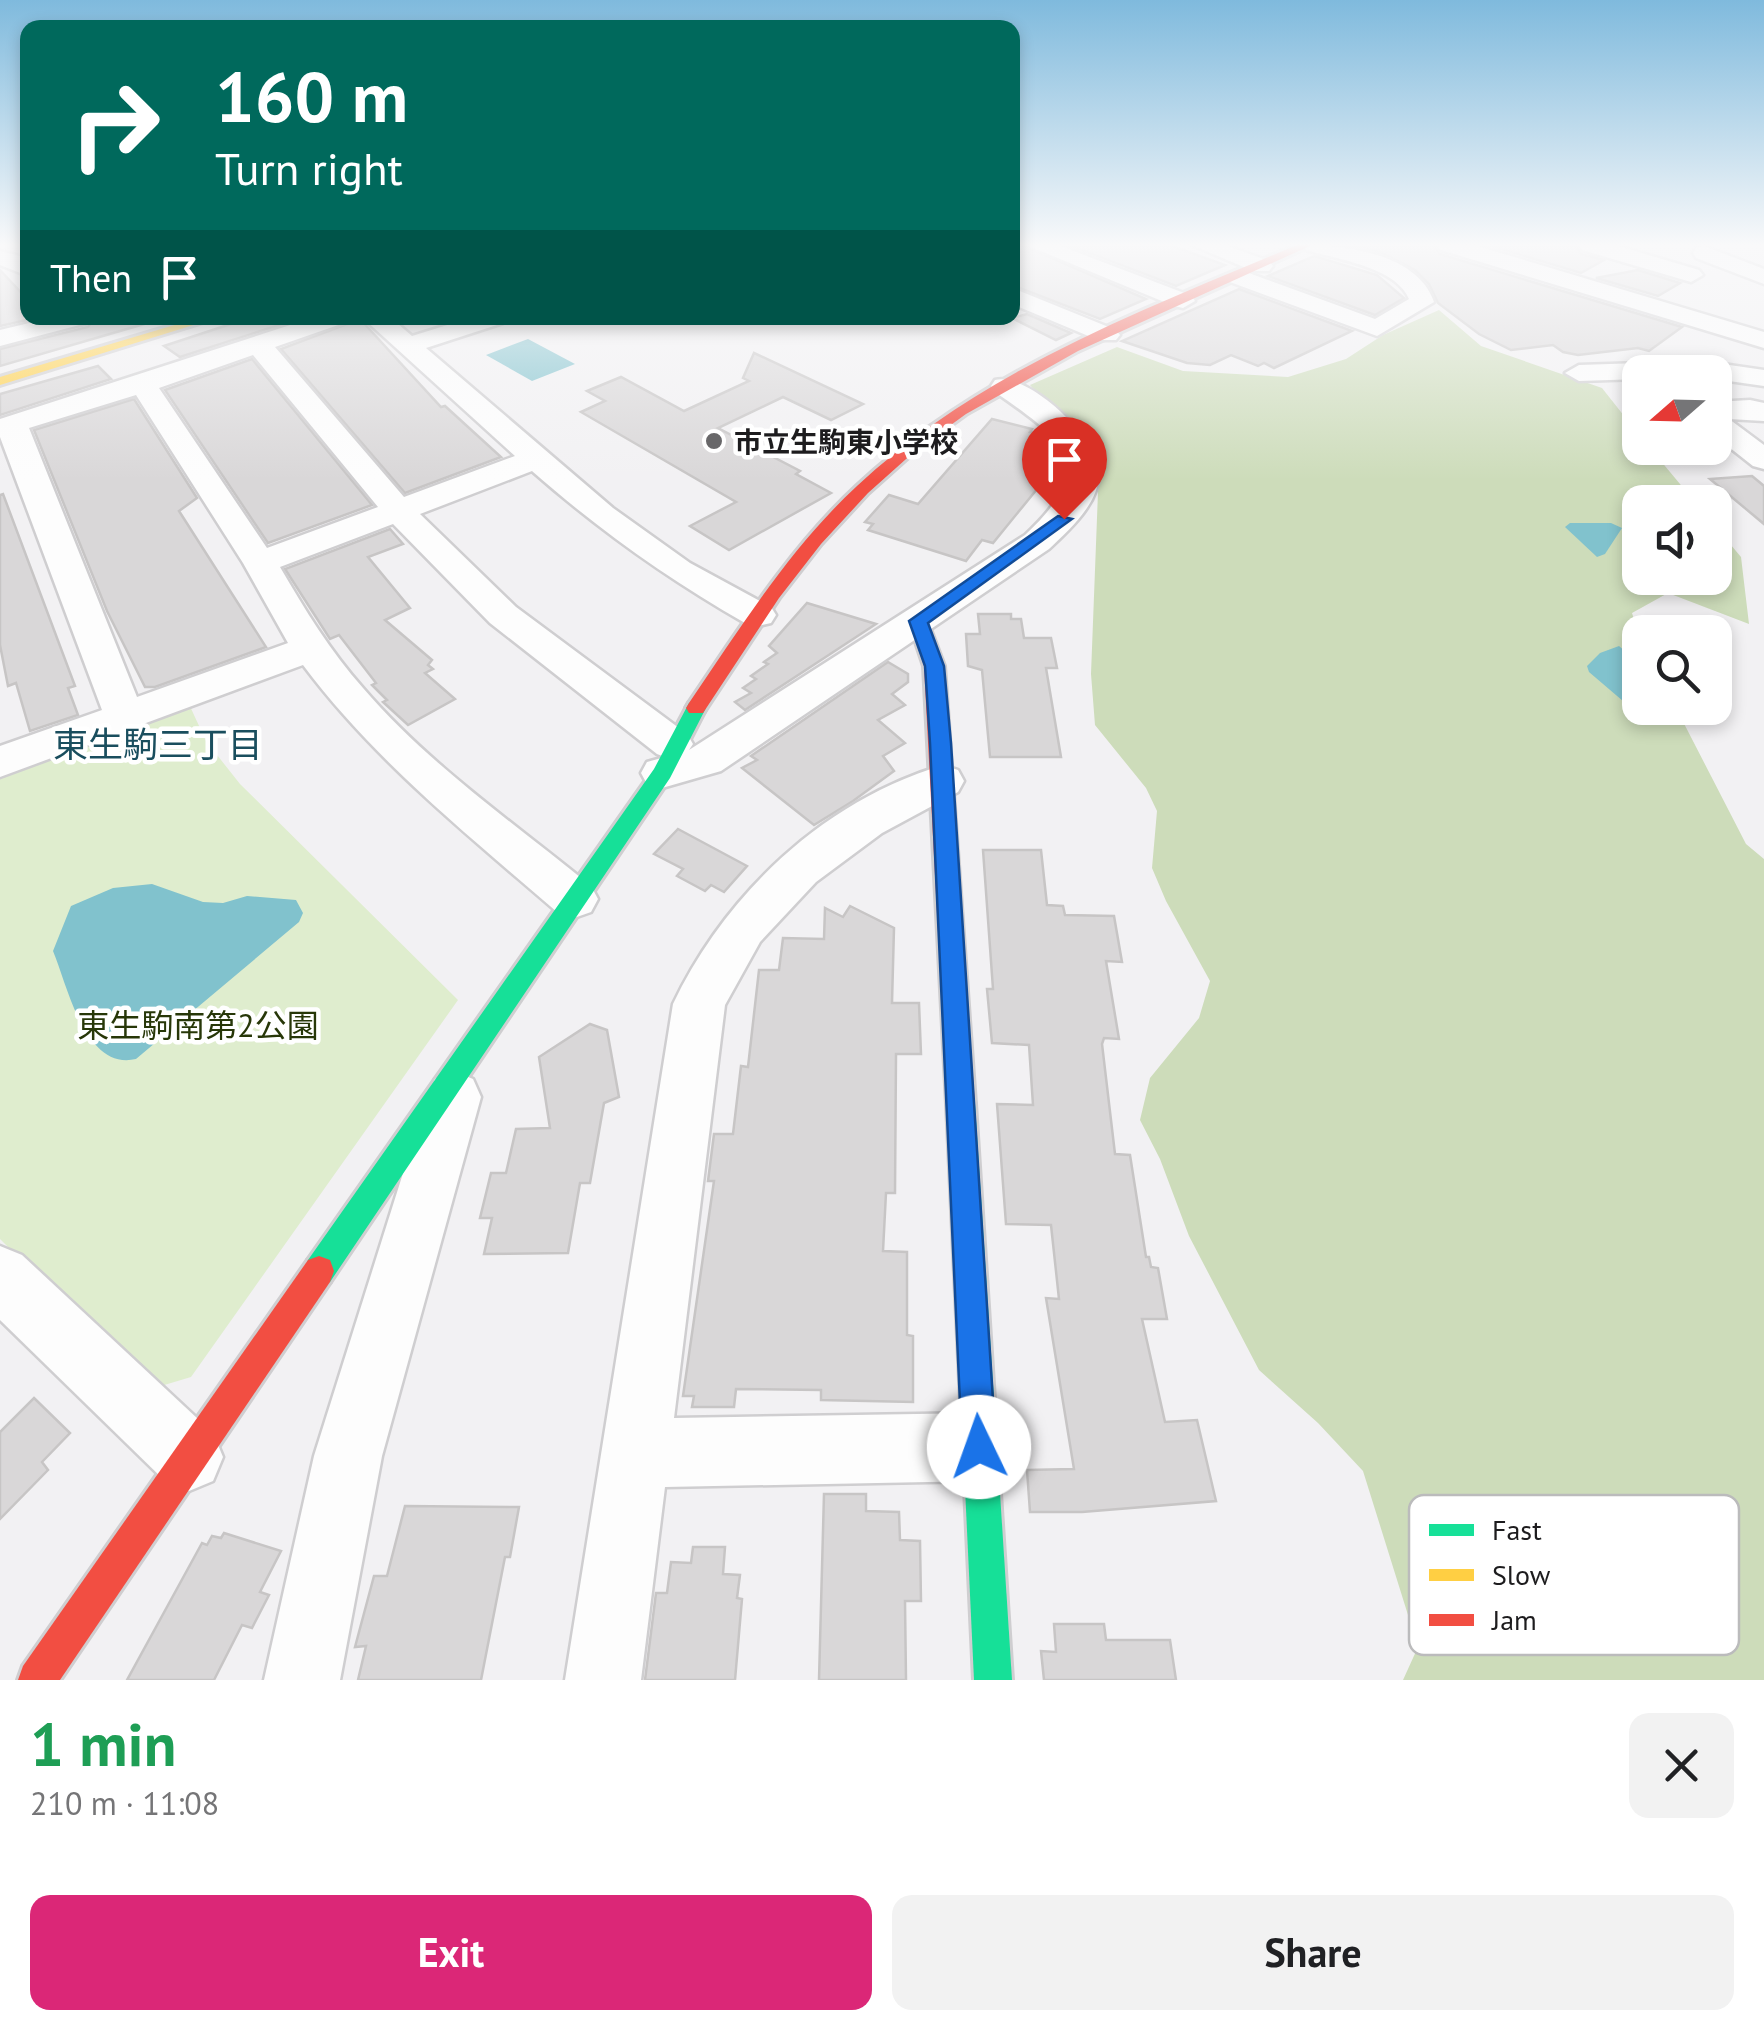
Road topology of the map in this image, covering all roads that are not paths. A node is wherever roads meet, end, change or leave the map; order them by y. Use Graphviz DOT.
graph roads {
  1 [pos="1079,323"];
  2 [pos="1133,323"];
  3 [pos="1714,323"];
  4 [pos="51,325"];
  5 [pos="86,325"];
  6 [pos="188,325"];
  7 [pos="315,325"];
  8 [pos="385,325"];
  9 [pos="472,325"];
  10 [pos="1107,335"];
  11 [pos="0,338"];
  12 [pos="1764,340"];
  13 [pos="259,345"];
  14 [pos="409,345"];
  15 [pos="112,349"];
  16 [pos="1579,373"];
  17 [pos="1764,378"];
  18 [pos="0,380"];
  19 [pos="144,384"];
  20 [pos="1005,386"];
  21 [pos="1732,409"];
  22 [pos="1764,412"];
  23 [pos="6,426"];
  24 [pos="1732,435"];
  25 [pos="535,459"];
  26 [pos="1764,460"];
  27 [pos="398,511"];
  28 [pos="260,563"];
  29 [pos="758,615"];
  30 [pos="918,621"];
  31 [pos="310,649"];
  32 [pos="124,716"];
  33 [pos="667,758"];
  34 [pos="0,762"];
  35 [pos="943,781"];
  36 [pos="574,899"];
  37 [pos="465,1061"];
  38 [pos="0,1277"];
  39 [pos="979,1447"];
  40 [pos="635,1454"];
  41 [pos="188,1457"];
  42 [pos="37,1680"];
  43 [pos="302,1680"];
  44 [pos="604,1680"];
  45 [pos="993,1680"];
  1 -- 10 [label="street"];
  2 -- 10 [label="street"];
  3 -- 12 [label="street"];
  4 -- 11 [label="street"];
  5 -- 15 [label="street"];
  6 -- 15 [label="street"];
  7 -- 13 [label="street"];
  8 -- 14 [label="street"];
  9 -- 14 [label="street"];
  10 -- 20 [label="street"];
  13 -- 19 [label="street"];
  13 -- 27 [label="street"];
  14 -- 25 [label="street"];
  15 -- 18 [label="street"];
  16 -- 17 [label="street"];
  19 -- 23 [label="street"];
  19 -- 28 [label="street"];
  20 -- 29 [label="street"];
  20 -- 30 [label="street"];
  21 -- 22 [label="street"];
  23 -- 32 [label="street"];
  24 -- 26 [label="street"];
  25 -- 27 [label="street"];
  25 -- 29 [label="street"];
  27 -- 28 [label="street"];
  27 -- 33 [label="street"];
  28 -- 31 [label="street"];
  29 -- 33 [label="street"];
  30 -- 33 [label="street"];
  30 -- 35 [label="street"];
  31 -- 32 [label="street"];
  31 -- 36 [label="street"];
  32 -- 34 [label="street"];
  33 -- 36 [label="street"];
  35 -- 39 [label="street"];
  35 -- 40 [label="street"];
  36 -- 37 [label="street"];
  37 -- 41 [label="street"];
  37 -- 43 [label="street"];
  38 -- 41 [label="street"];
  39 -- 40 [label="street"];
  39 -- 45 [label="street"];
  40 -- 44 [label="street"];
  41 -- 42 [label="street"];
}
